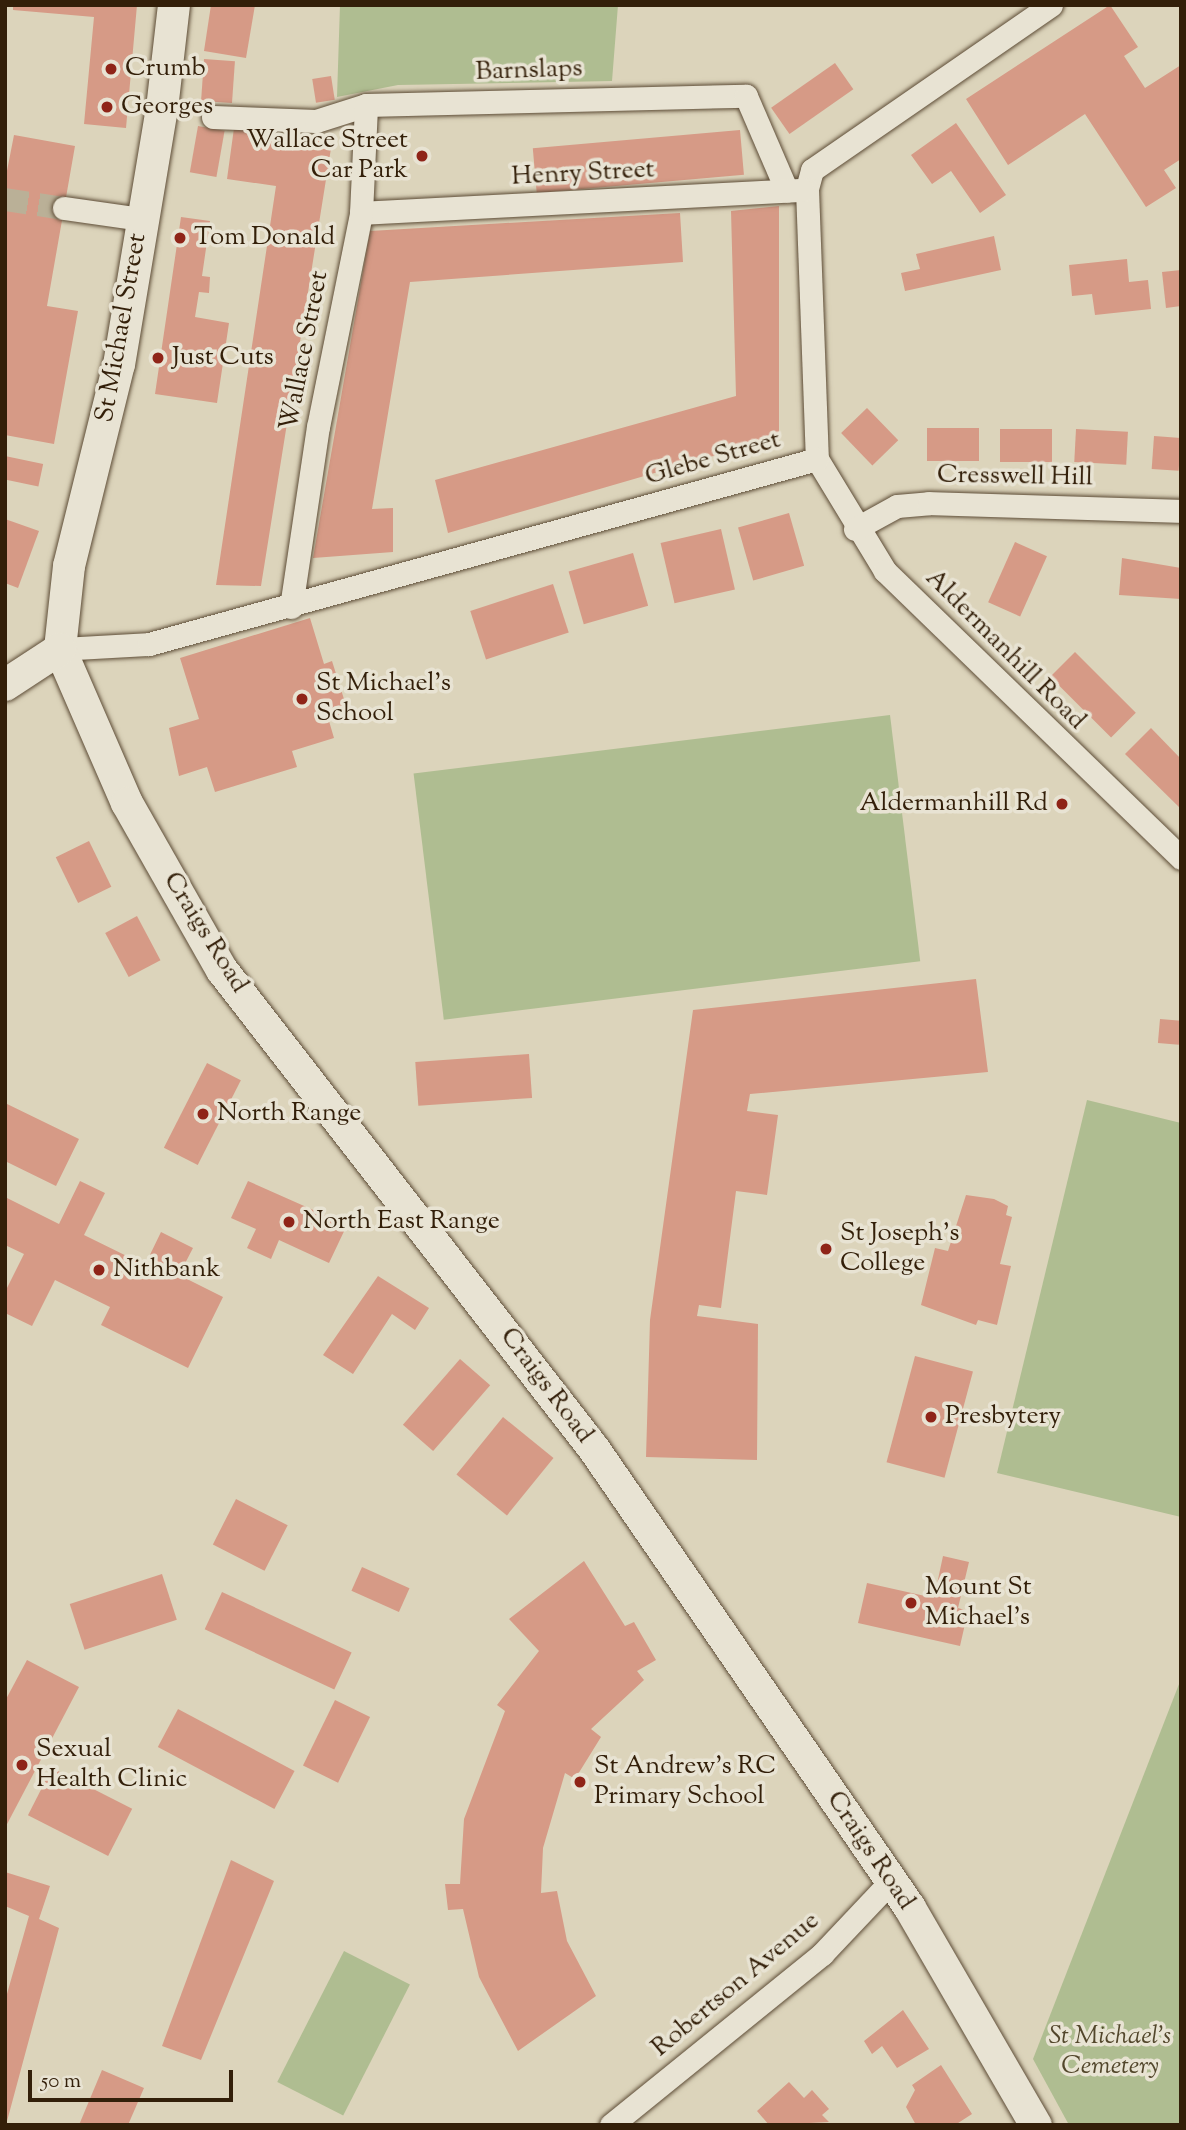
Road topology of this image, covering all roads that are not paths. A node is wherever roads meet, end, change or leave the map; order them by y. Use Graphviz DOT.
graph roads {
  1 [pos="174,5"];
  2 [pos="1051,5"];
  3 [pos="366,105"];
  4 [pos="213,117"];
  5 [pos="797,190"];
  6 [pos="64,208"];
  7 [pos="361,213"];
  8 [pos="141,219"];
  9 [pos="817,459"];
  10 [pos="1181,511"];
  11 [pos="855,529"];
  12 [pos="291,607"];
  13 [pos="61,649"];
  14 [pos="5,685"];
  15 [pos="1181,859"];
  16 [pos="891,1881"];
  17 [pos="611,2125"];
  18 [pos="1035,2125"];
  1 -- 8 [label="street, St Michael Street"];
  2 -- 5 [label="street"];
  3 -- 4 [label="street, Barnslaps"];
  3 -- 5 [label="street, Barnslaps"];
  3 -- 7 [label="street, Wallace Street"];
  5 -- 7 [label="street, Henry Street"];
  5 -- 9 [label="street, Glebe Street"];
  6 -- 8 [label="street"];
  7 -- 12 [label="street, Wallace Street"];
  8 -- 13 [label="street, St Michael Street"];
  9 -- 11 [label="street, Aldermanhill Road"];
  9 -- 12 [label="street, Glebe Street"];
  10 -- 11 [label="street, Cresswell Hill"];
  11 -- 15 [label="street, Aldermanhill Road"];
  12 -- 13 [label="street, Glebe Street"];
  13 -- 14 [label="street"];
  13 -- 16 [label="street, Craigs Road"];
  16 -- 17 [label="street, Robertson Avenue"];
  16 -- 18 [label="street, Craigs Road"];
}
